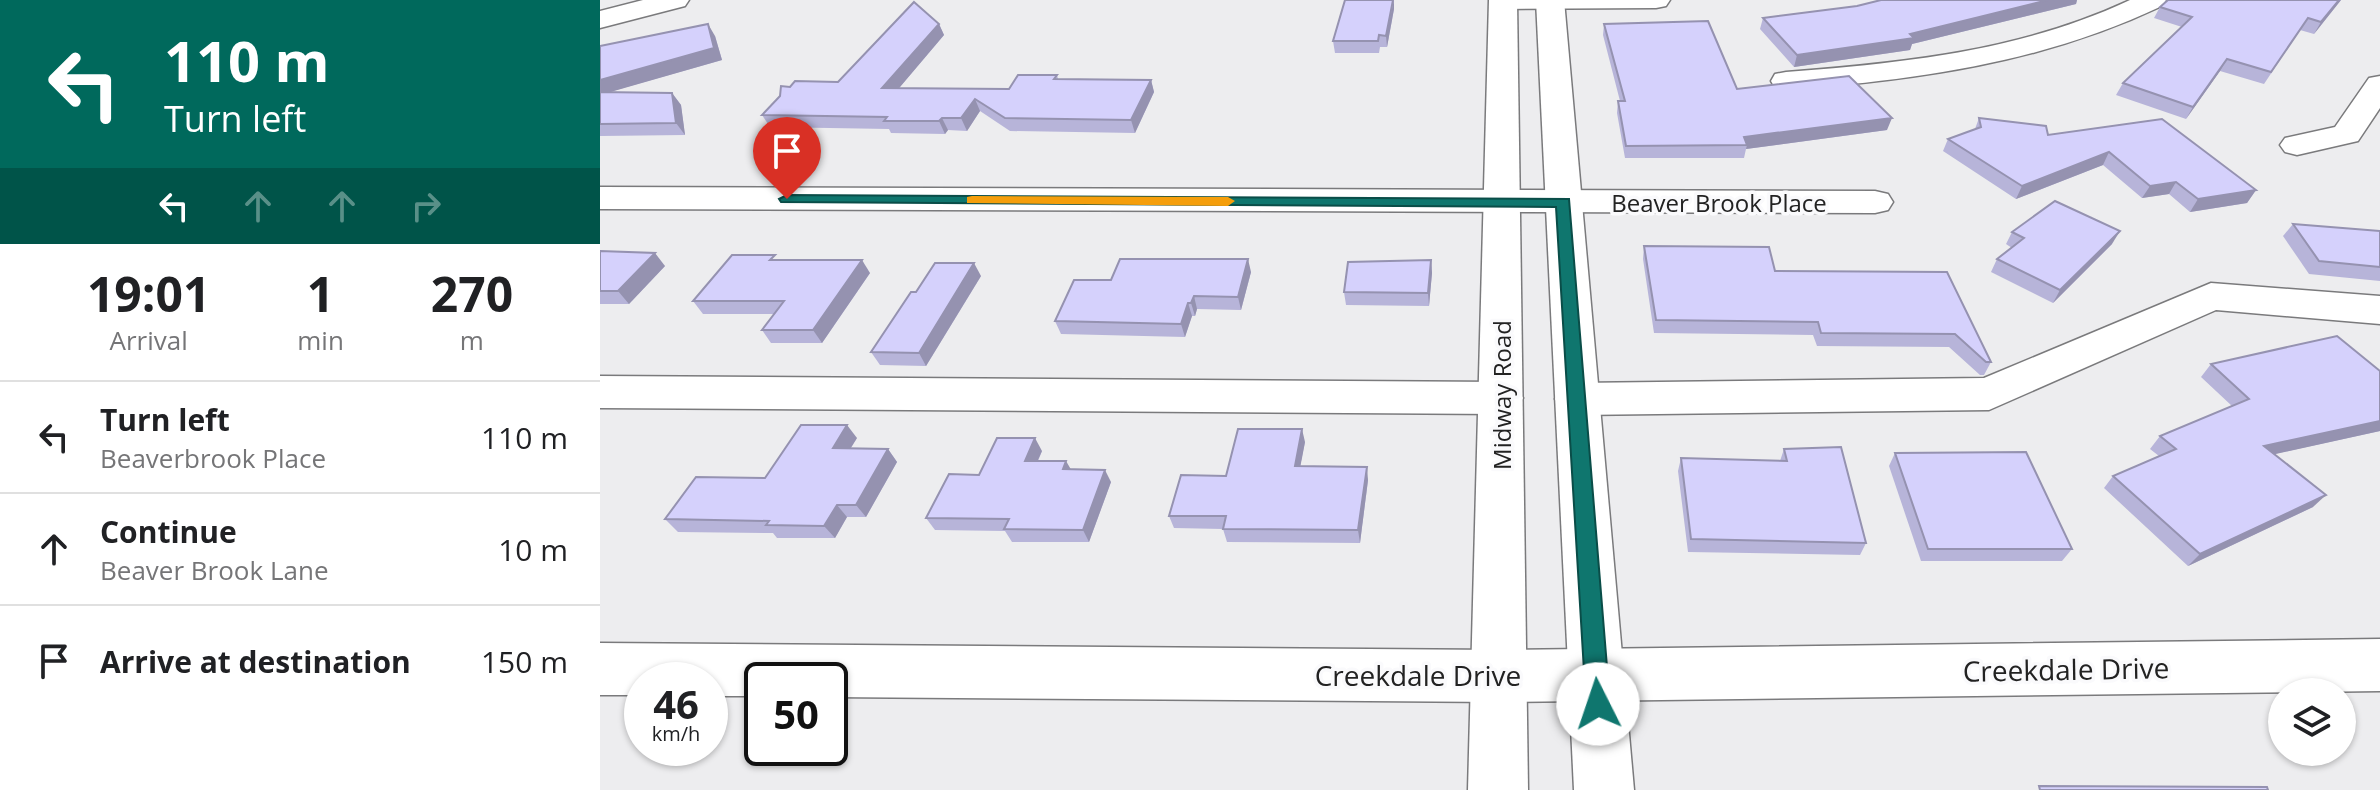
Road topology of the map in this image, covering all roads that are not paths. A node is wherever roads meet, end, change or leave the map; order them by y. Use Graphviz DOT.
graph roads {
  1 [pos="675,0"];
  2 [pos="1503,0"];
  3 [pos="1656,0"];
  4 [pos="2152,0"];
  5 [pos="1550,1"];
  6 [pos="600,20"];
  7 [pos="1786,81"];
  8 [pos="2380,85"];
  9 [pos="2297,145"];
  10 [pos="600,198"];
  11 [pos="1564,202"];
  12 [pos="1875,202"];
  13 [pos="1502,203"];
  14 [pos="2380,310"];
  15 [pos="600,392"];
  16 [pos="1501,398"];
  17 [pos="1577,399"];
  18 [pos="2380,665"];
  19 [pos="600,669"];
  20 [pos="1499,676"];
  21 [pos="1596,676"];
  22 [pos="1498,790"];
  23 [pos="1604,790"];
  1 -- 6 [label="street"];
  2 -- 5 [label="street"];
  2 -- 13 [label="street, Midway Road"];
  3 -- 5 [label="street"];
  4 -- 7 [label="street"];
  5 -- 11 [label="street"];
  8 -- 9 [label="street"];
  10 -- 13 [label="street, Beaver Brook Place"];
  11 -- 12 [label="street, Beaver Brook Place"];
  11 -- 13 [label="street, Beaver Brook Place"];
  11 -- 17 [label="street"];
  13 -- 16 [label="street, Midway Road"];
  14 -- 17 [label="street"];
  15 -- 16 [label="street"];
  16 -- 20 [label="street, Midway Road"];
  17 -- 21 [label="street"];
  18 -- 21 [label="street, Creekdale Drive"];
  19 -- 20 [label="street, Creekdale Drive"];
  20 -- 21 [label="street, Creekdale Drive"];
  20 -- 22 [label="street, Midway Road"];
  21 -- 23 [label="street"];
}
